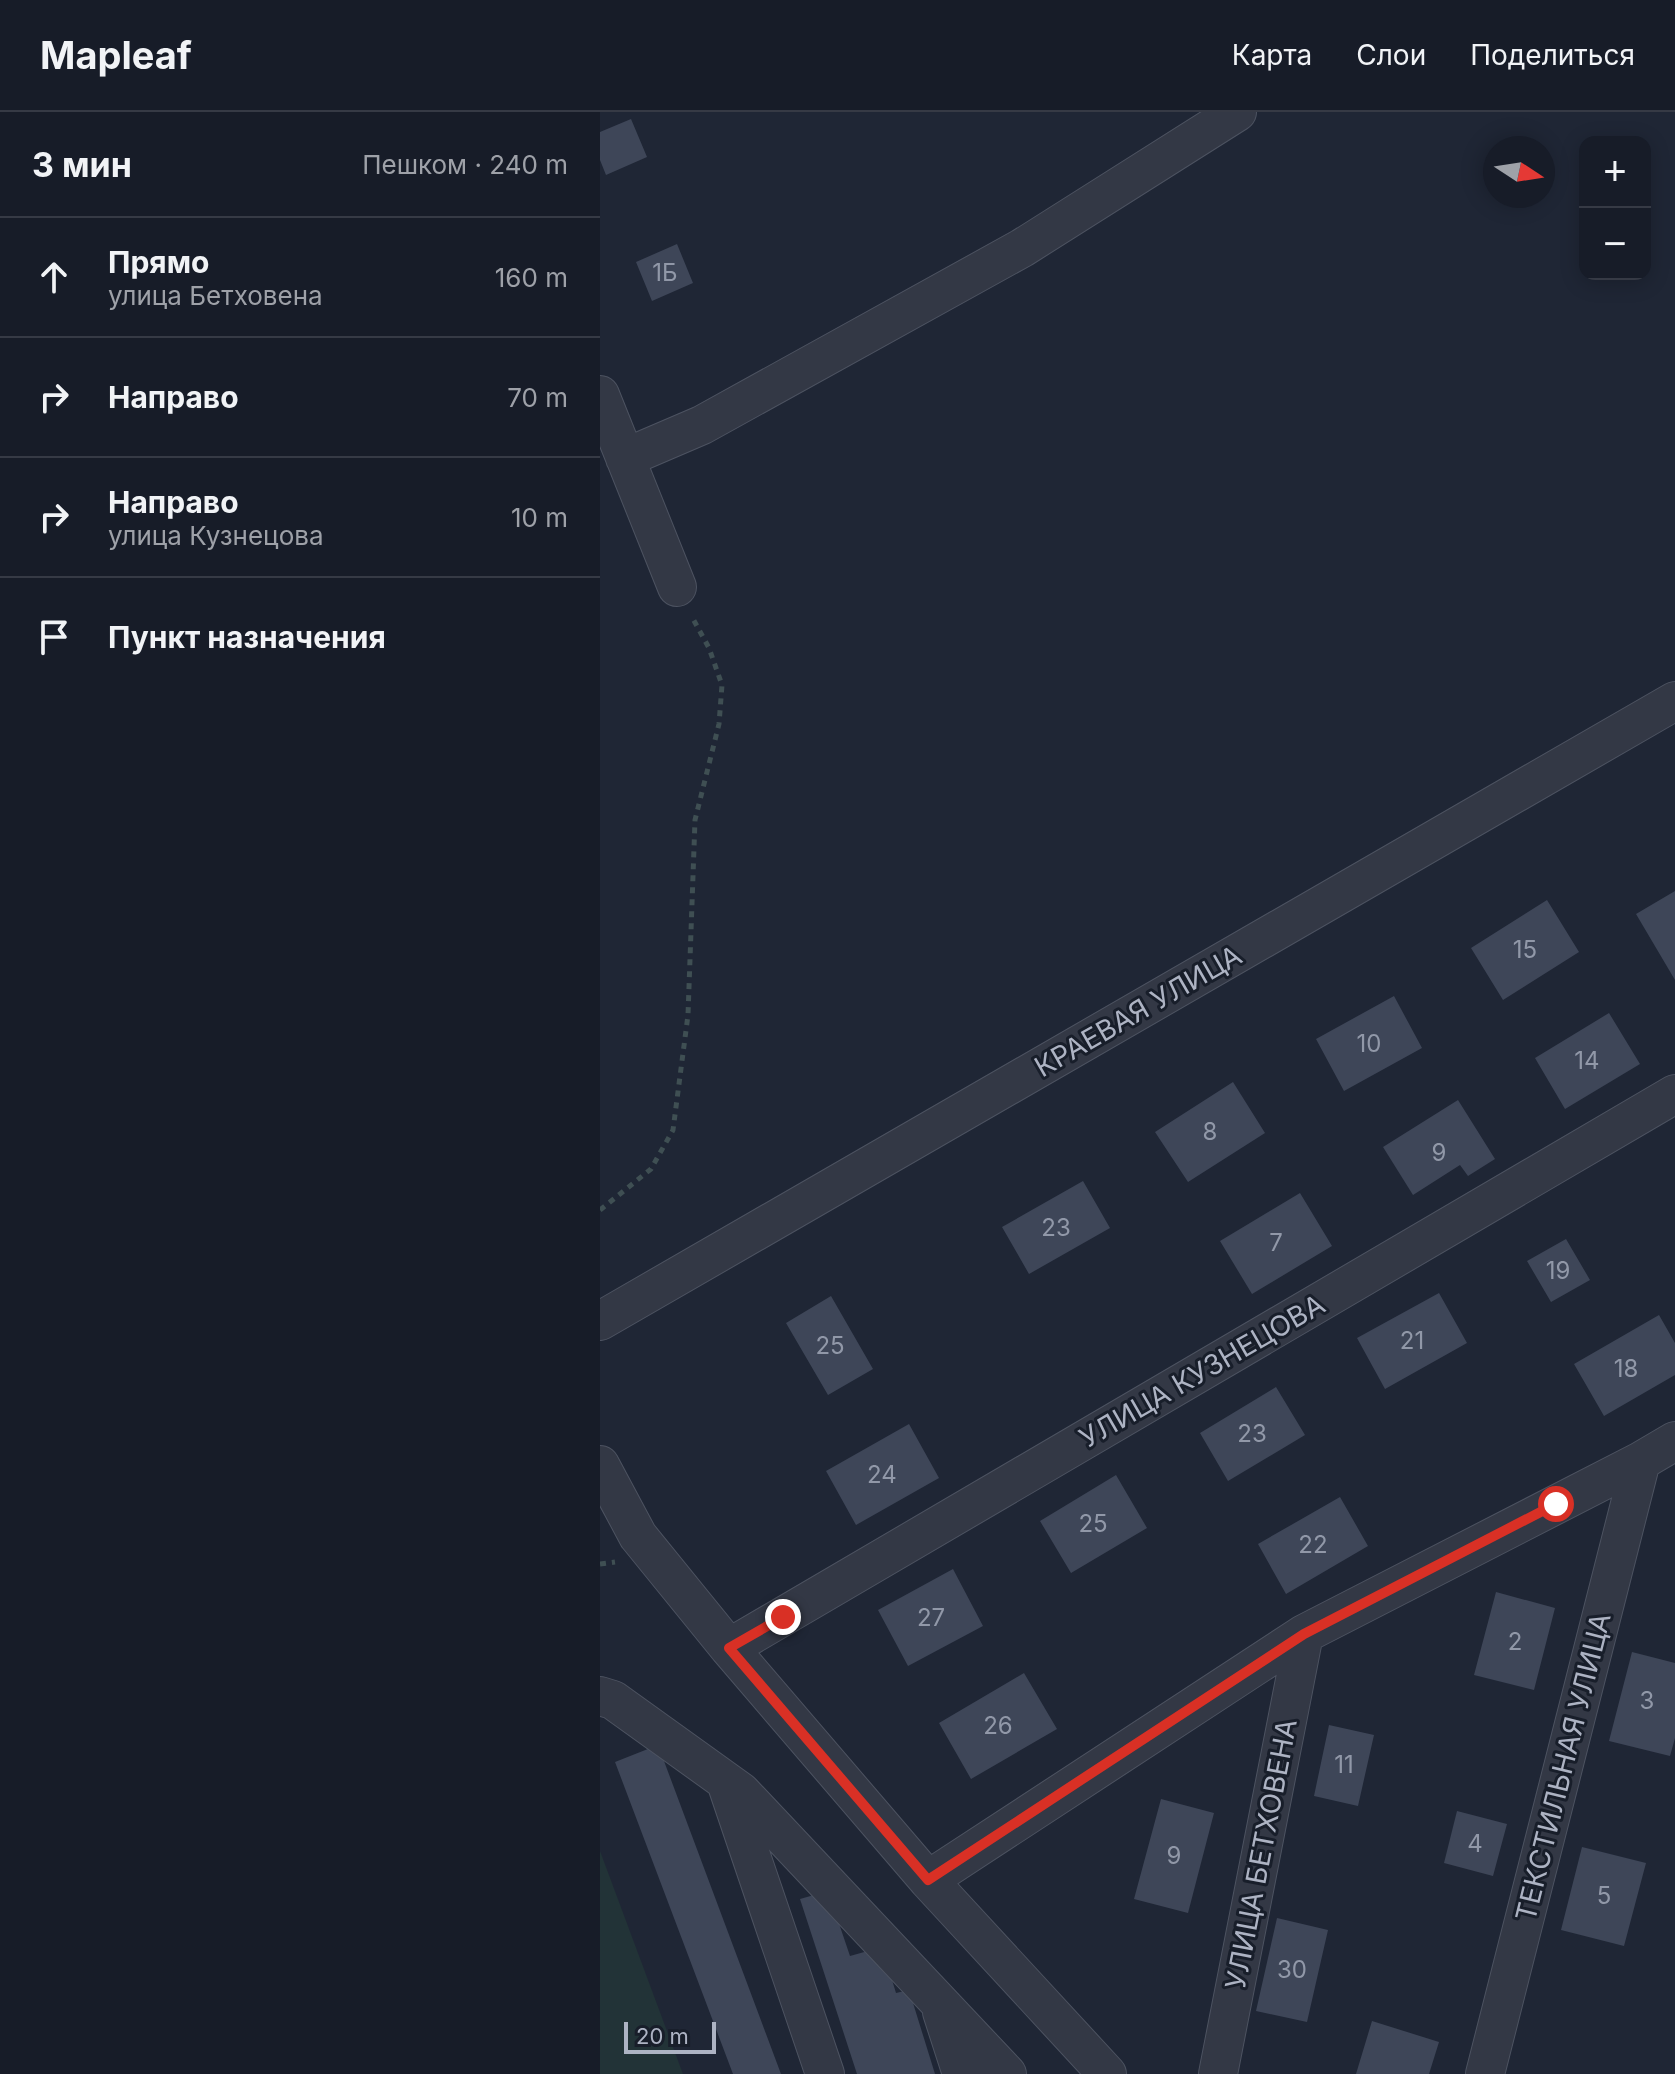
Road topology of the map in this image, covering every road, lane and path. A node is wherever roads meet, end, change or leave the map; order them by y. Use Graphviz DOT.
graph roads {
  1 [pos="1237,112"];
  2 [pos="600,395"];
  3 [pos="625,458"];
  4 [pos="677,587"];
  5 [pos="1674,705"];
  6 [pos="1675,1094"];
  7 [pos="600,1210"];
  8 [pos="600,1321"];
  9 [pos="1675,1441"];
  10 [pos="1641,1461"];
  11 [pos="600,1465"];
  12 [pos="1304,1634"];
  13 [pos="729,1648"];
  14 [pos="600,1696"];
  15 [pos="726,1782"];
  16 [pos="928,1880"];
  17 [pos="939,2002"];
  18 [pos="825,2074"];
  19 [pos="962,2074"];
  20 [pos="1007,2074"];
  21 [pos="1107,2074"];
  22 [pos="1218,2074"];
  23 [pos="1485,2074"];
  1 -- 3 [label="street"];
  2 -- 3 [label="street"];
  3 -- 4 [label="street"];
  4 -- 7 [label="path"];
  5 -- 8 [label="street, КРАЕВАЯ УЛИЦА"];
  6 -- 13 [label="street, УЛИЦА КУЗНЕЦОВА"];
  9 -- 10 [label="street"];
  10 -- 12 [label="street"];
  10 -- 23 [label="street, ТЕКСТИЛЬНАЯ УЛИЦА"];
  11 -- 13 [label="street"];
  12 -- 16 [label="street"];
  12 -- 22 [label="street, УЛИЦА БЕТХОВЕНА"];
  13 -- 16 [label="street"];
  14 -- 15 [label="street"];
  15 -- 17 [label="street"];
  15 -- 18 [label="street"];
  16 -- 21 [label="street"];
  17 -- 19 [label="street"];
  17 -- 20 [label="street"];
}
